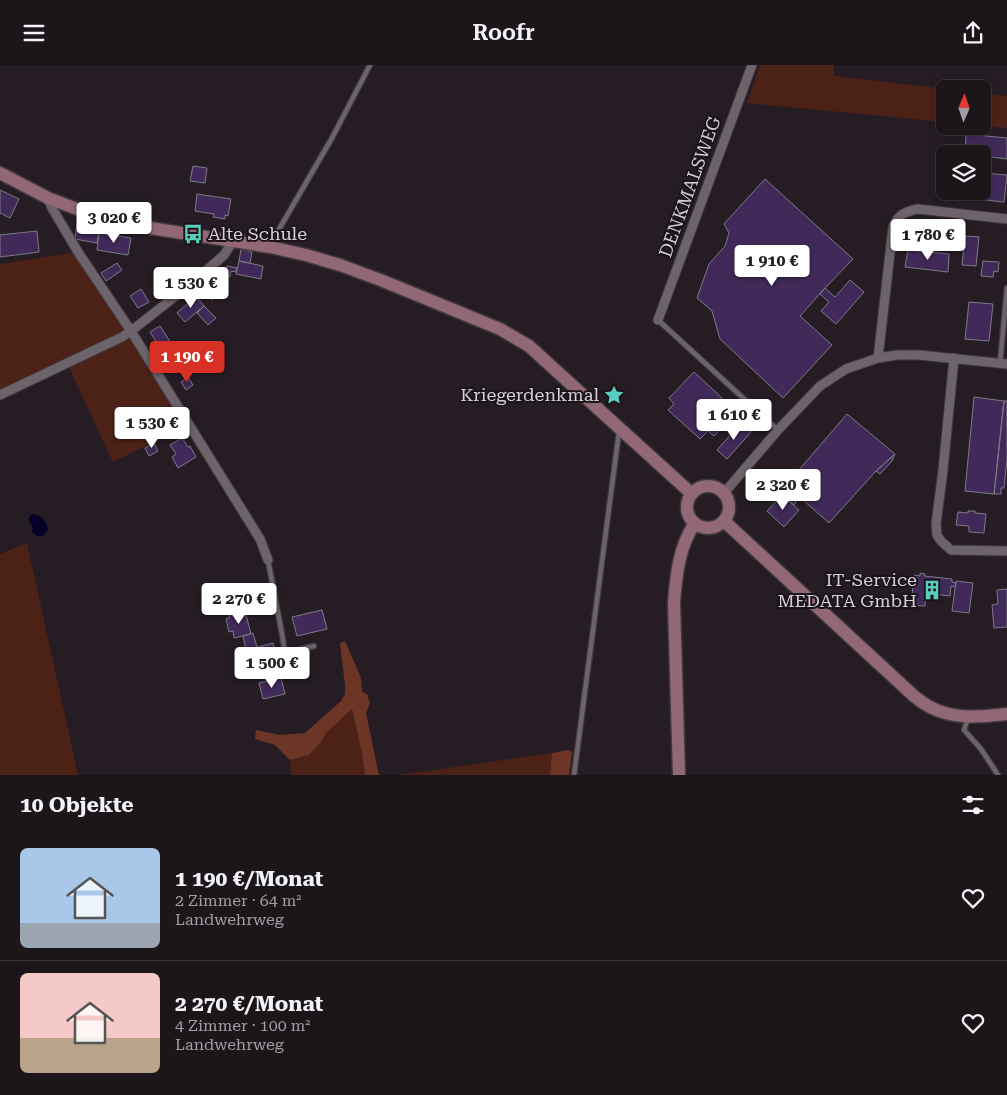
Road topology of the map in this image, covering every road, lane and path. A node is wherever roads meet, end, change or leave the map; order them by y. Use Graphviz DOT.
graph roads {
  1 [pos="370,65"];
  2 [pos="752,65"];
  3 [pos="0,173"];
  4 [pos="48,198"];
  5 [pos="1007,219"];
  6 [pos="233,241"];
  7 [pos="270,247"];
  8 [pos="1007,288"];
  9 [pos="658,320"];
  10 [pos="131,331"];
  11 [pos="878,358"];
  12 [pos="954,359"];
  13 [pos="1003,364"];
  14 [pos="0,395"];
  15 [pos="620,428"];
  16 [pos="778,430"];
  17 [pos="724,493"];
  18 [pos="692,494"];
  19 [pos="724,521"];
  20 [pos="695,523"];
  21 [pos="1007,551"];
  22 [pos="268,560"];
  23 [pos="314,646"];
  24 [pos="1007,715"];
  25 [pos="968,717"];
  26 [pos="574,775"];
  27 [pos="679,775"];
  28 [pos="998,775"];
  1 -- 7 [label="lane"];
  2 -- 9 [label="street, DENKMALSWEG"];
  3 -- 4 [label="main road"];
  4 -- 6 [label="main road"];
  4 -- 10 [label="street"];
  5 -- 11 [label="street"];
  6 -- 7 [label="main road"];
  6 -- 10 [label="street"];
  7 -- 15 [label="main road"];
  8 -- 13 [label="lane"];
  9 -- 16 [label="lane"];
  10 -- 14 [label="street"];
  10 -- 22 [label="street"];
  11 -- 12 [label="street"];
  11 -- 16 [label="street"];
  12 -- 13 [label="street"];
  12 -- 21 [label="street"];
  15 -- 18 [label="main road"];
  15 -- 26 [label="lane"];
  16 -- 17 [label="street"];
  17 -- 18 [label="main road"];
  17 -- 19 [label="main road"];
  18 -- 20 [label="main road"];
  19 -- 20 [label="main road"];
  19 -- 25 [label="main road"];
  20 -- 27 [label="main road"];
  22 -- 23 [label="lane"];
  24 -- 25 [label="main road"];
  25 -- 28 [label="lane"];
}
